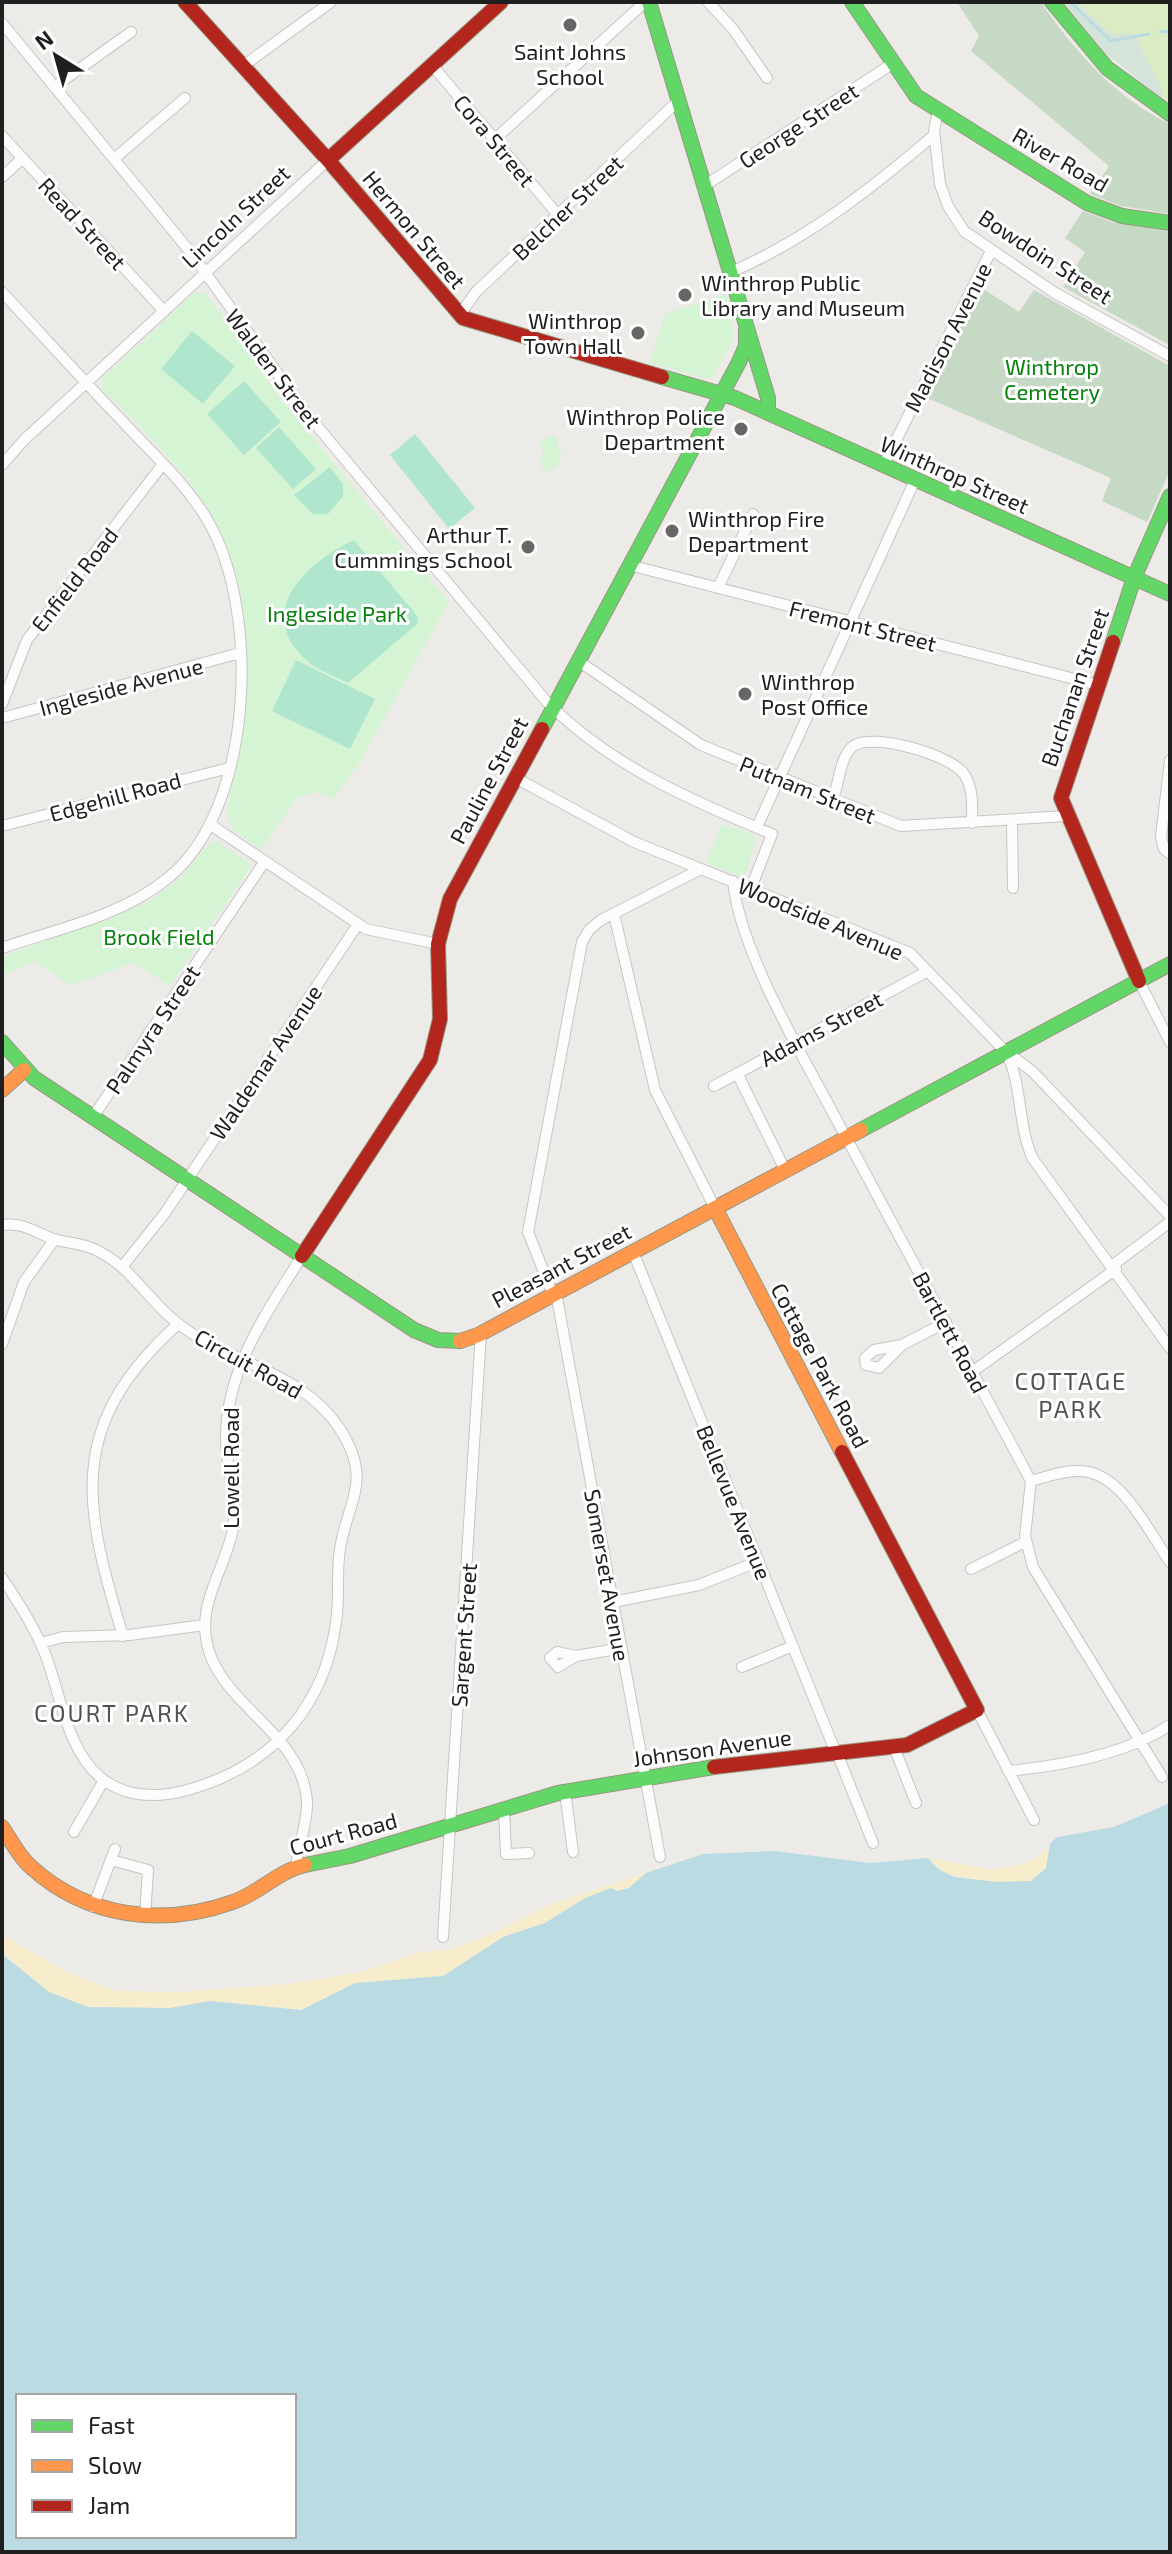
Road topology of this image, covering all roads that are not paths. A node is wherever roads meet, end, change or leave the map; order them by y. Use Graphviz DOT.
graph roads {
  1 [pos="185,2"];
  2 [pos="331,2"];
  3 [pos="501,2"];
  4 [pos="647,2"];
  5 [pos="708,2"];
  6 [pos="852,2"];
  7 [pos="1052,2"];
  8 [pos="2,23"];
  9 [pos="131,32"];
  10 [pos="892,64"];
  11 [pos="432,65"];
  12 [pos="243,66"];
  13 [pos="767,78"];
  14 [pos="54,87"];
  15 [pos="185,98"];
  16 [pos="678,101"];
  17 [pos="938,110"];
  18 [pos="1170,114"];
  19 [pos="934,135"];
  20 [pos="2,136"];
  21 [pos="495,139"];
  22 [pos="23,158"];
  23 [pos="114,159"];
  24 [pos="328,160"];
  25 [pos="2,177"];
  26 [pos="704,186"];
  27 [pos="558,215"];
  28 [pos="1170,223"];
  29 [pos="991,251"];
  30 [pos="205,273"];
  31 [pos="729,273"];
  32 [pos="2,292"];
  33 [pos="164,311"];
  34 [pos="459,316"];
  35 [pos="746,330"];
  36 [pos="1170,356"];
  37 [pos="86,383"];
  38 [pos="722,394"];
  39 [pos="768,413"];
  40 [pos="4,457"];
  41 [pos="163,464"];
  42 [pos="883,466"];
  43 [pos="915,480"];
  44 [pos="1170,496"];
  45 [pos="753,514"];
  46 [pos="629,565"];
  47 [pos="1134,578"];
  48 [pos="718,588"];
  49 [pos="1170,594"];
  50 [pos="851,622"];
  51 [pos="240,653"];
  52 [pos="577,660"];
  53 [pos="1098,685"];
  54 [pos="2,704"];
  55 [pos="552,708"];
  56 [pos="2,718"];
  57 [pos="1170,760"];
  58 [pos="229,768"];
  59 [pos="514,777"];
  60 [pos="779,777"];
  61 [pos="833,799"];
  62 [pos="1066,816"];
  63 [pos="1012,821"];
  64 [pos="972,823"];
  65 [pos="211,825"];
  66 [pos="2,826"];
  67 [pos="757,827"];
  68 [pos="1165,831"];
  69 [pos="1170,854"];
  70 [pos="265,861"];
  71 [pos="701,869"];
  72 [pos="733,881"];
  73 [pos="751,888"];
  74 [pos="1013,888"];
  75 [pos="614,914"];
  76 [pos="358,924"];
  77 [pos="438,944"];
  78 [pos="2,948"];
  79 [pos="1170,964"];
  80 [pos="928,971"];
  81 [pos="1139,981"];
  82 [pos="2,1042"];
  83 [pos="795,1042"];
  84 [pos="1170,1042"];
  85 [pos="1006,1052"];
  86 [pos="24,1070"];
  87 [pos="737,1073"];
  88 [pos="714,1086"];
  89 [pos="2,1090"];
  90 [pos="93,1117"];
  91 [pos="846,1138"];
  92 [pos="785,1170"];
  93 [pos="187,1179"];
  94 [pos="715,1208"];
  95 [pos="1170,1219"];
  96 [pos="2,1225"];
  97 [pos="55,1239"];
  98 [pos="633,1252"];
  99 [pos="302,1256"];
  100 [pos="122,1267"];
  101 [pos="1114,1267"];
  102 [pos="554,1294"];
  103 [pos="946,1322"];
  104 [pos="178,1324"];
  105 [pos="481,1333"];
  106 [pos="2,1344"];
  107 [pos="902,1345"];
  108 [pos="1170,1348"];
  109 [pos="243,1358"];
  110 [pos="972,1372"];
  111 [pos="1031,1481"];
  112 [pos="1025,1542"];
  113 [pos="759,1561"];
  114 [pos="1170,1562"];
  115 [pos="971,1569"];
  116 [pos="2,1578"];
  117 [pos="613,1602"];
  118 [pos="204,1625"];
  119 [pos="123,1636"];
  120 [pos="41,1643"];
  121 [pos="793,1646"];
  122 [pos="622,1648"];
  123 [pos="576,1656"];
  124 [pos="742,1667"];
  125 [pos="977,1710"];
  126 [pos="1170,1725"];
  127 [pos="282,1741"];
  128 [pos="1140,1742"];
  129 [pos="894,1747"];
  130 [pos="837,1753"];
  131 [pos="1008,1771"];
  132 [pos="1162,1777"];
  133 [pos="646,1778"];
  134 [pos="104,1780"];
  135 [pos="565,1791"];
  136 [pos="916,1803"];
  137 [pos="504,1810"];
  138 [pos="1034,1820"];
  139 [pos="451,1826"];
  140 [pos="2,1827"];
  141 [pos="74,1832"];
  142 [pos="873,1843"];
  143 [pos="573,1852"];
  144 [pos="529,1853"];
  145 [pos="660,1857"];
  146 [pos="296,1867"];
  147 [pos="93,1907"];
  148 [pos="145,1917"];
  149 [pos="443,1937"];
  1 -- 12 [label="street, Hermon Street"];
  2 -- 12 [label="street"];
  3 -- 11 [label="street, Lincoln Street"];
  4 -- 16 [label="street"];
  4 -- 21 [label="street"];
  5 -- 13 [label="street"];
  6 -- 10 [label="street"];
  7 -- 18 [label="street"];
  8 -- 14 [label="street, Walden Street"];
  9 -- 14 [label="street"];
  10 -- 17 [label="street"];
  10 -- 26 [label="street, George Street"];
  11 -- 21 [label="street, Cora Street"];
  11 -- 24 [label="street, Lincoln Street"];
  12 -- 24 [label="street, Hermon Street"];
  14 -- 23 [label="street, Walden Street"];
  15 -- 23 [label="street"];
  16 -- 26 [label="street"];
  16 -- 27 [label="street, Belcher Street"];
  17 -- 19 [label="street, Bowdoin Street"];
  17 -- 28 [label="street, River Road"];
  19 -- 29 [label="street, Bowdoin Street"];
  19 -- 31 [label="street"];
  20 -- 22 [label="street, Read Street"];
  21 -- 27 [label="street, Cora Street"];
  22 -- 25 [label="street"];
  22 -- 33 [label="street, Read Street"];
  23 -- 30 [label="street, Walden Street"];
  24 -- 30 [label="street, Lincoln Street"];
  24 -- 34 [label="street, Hermon Street"];
  26 -- 31 [label="street"];
  27 -- 34 [label="street, Belcher Street"];
  29 -- 36 [label="street, Bowdoin Street"];
  29 -- 42 [label="street, Madison Avenue"];
  30 -- 33 [label="street, Lincoln Street"];
  30 -- 55 [label="street, Walden Street"];
  31 -- 35 [label="street"];
  32 -- 37 [label="street"];
  33 -- 37 [label="street, Lincoln Street"];
  34 -- 38 [label="street, Hermon Street"];
  35 -- 38 [label="street, Pauline Street"];
  35 -- 39 [label="street"];
  37 -- 40 [label="street, Lincoln Street"];
  37 -- 41 [label="street"];
  38 -- 39 [label="street, Winthrop Street"];
  38 -- 46 [label="street, Pauline Street"];
  39 -- 42 [label="street, Winthrop Street"];
  41 -- 51 [label="street"];
  41 -- 54 [label="street, Enfield Road"];
  42 -- 43 [label="street, Winthrop Street"];
  43 -- 47 [label="street, Winthrop Street"];
  43 -- 50 [label="street"];
  44 -- 47 [label="street, Buchanan Street"];
  45 -- 48 [label="street"];
  46 -- 48 [label="street, Fremont Street"];
  46 -- 52 [label="street, Pauline Street"];
  47 -- 49 [label="street, Winthrop Street"];
  47 -- 53 [label="street, Buchanan Street"];
  48 -- 50 [label="street, Fremont Street"];
  50 -- 53 [label="street, Fremont Street"];
  50 -- 60 [label="street"];
  51 -- 56 [label="street, Ingleside Avenue"];
  51 -- 58 [label="street"];
  52 -- 55 [label="street, Pauline Street"];
  52 -- 60 [label="street, Putnam Street"];
  53 -- 62 [label="street, Buchanan Street"];
  55 -- 59 [label="street, Pauline Street"];
  55 -- 67 [label="street, Walden Street"];
  57 -- 68 [label="street"];
  58 -- 65 [label="street"];
  58 -- 66 [label="street, Edgehill Road"];
  59 -- 71 [label="street, Woodside Avenue"];
  59 -- 77 [label="street, Pauline Street"];
  60 -- 61 [label="street, Putnam Street"];
  60 -- 67 [label="street"];
  61 -- 64 [label="street, Putnam Street"];
  61 -- 64 [label="street"];
  62 -- 63 [label="street, Putnam Street"];
  62 -- 81 [label="street, Buchanan Street"];
  63 -- 64 [label="street, Putnam Street"];
  63 -- 74 [label="street"];
  65 -- 70 [label="street"];
  65 -- 78 [label="street"];
  67 -- 73 [label="street, Walden Street"];
  68 -- 69 [label="street"];
  70 -- 76 [label="street"];
  70 -- 90 [label="street, Palmyra Street"];
  71 -- 72 [label="street, Woodside Avenue"];
  71 -- 75 [label="street, Somerset Avenue"];
  72 -- 73 [label="street, Woodside Avenue"];
  72 -- 83 [label="street, Bartlett Road"];
  73 -- 80 [label="street, Woodside Avenue"];
  75 -- 94 [label="street, Cottage Park Road"];
  75 -- 102 [label="street, Somerset Avenue"];
  76 -- 77 [label="street"];
  76 -- 93 [label="street, Waldemar Avenue"];
  77 -- 99 [label="street, Pauline Street"];
  79 -- 81 [label="street, Pleasant Street"];
  80 -- 83 [label="street, Adams Street"];
  80 -- 85 [label="street, Woodside Avenue"];
  81 -- 84 [label="street"];
  81 -- 85 [label="street, Pleasant Street"];
  82 -- 86 [label="street, Pleasant Street"];
  83 -- 87 [label="street, Adams Street"];
  83 -- 91 [label="street, Bartlett Road"];
  85 -- 91 [label="street, Pleasant Street"];
  85 -- 95 [label="street"];
  85 -- 101 [label="street, Woodside Avenue"];
  86 -- 89 [label="street"];
  86 -- 90 [label="street, Pleasant Street"];
  87 -- 88 [label="street, Adams Street"];
  87 -- 92 [label="street"];
  90 -- 93 [label="street, Pleasant Street"];
  91 -- 92 [label="street, Pleasant Street"];
  91 -- 103 [label="street, Bartlett Road"];
  92 -- 94 [label="street, Pleasant Street"];
  93 -- 99 [label="street, Pleasant Street"];
  93 -- 100 [label="street, Waldemar Avenue"];
  94 -- 98 [label="street, Pleasant Street"];
  94 -- 125 [label="street, Cottage Park Road"];
  95 -- 101 [label="street"];
  96 -- 97 [label="street, Circuit Road"];
  97 -- 100 [label="street, Circuit Road"];
  97 -- 106 [label="street"];
  98 -- 102 [label="street, Pleasant Street"];
  98 -- 113 [label="street, Bellevue Avenue"];
  99 -- 105 [label="street, Pleasant Street"];
  99 -- 109 [label="street, Lowell Road"];
  100 -- 104 [label="street, Circuit Road"];
  101 -- 108 [label="street, Woodside Avenue"];
  101 -- 110 [label="street"];
  102 -- 105 [label="street, Pleasant Street"];
  102 -- 117 [label="street, Somerset Avenue"];
  103 -- 107 [label="street"];
  103 -- 110 [label="street, Bartlett Road"];
  104 -- 109 [label="street, Circuit Road"];
  104 -- 119 [label="street"];
  105 -- 139 [label="street, Sargent Street"];
  109 -- 118 [label="street, Lowell Road"];
  109 -- 127 [label="street, Circuit Road"];
  110 -- 111 [label="street, Bartlett Road"];
  111 -- 112 [label="street"];
  111 -- 114 [label="street"];
  112 -- 115 [label="street"];
  112 -- 128 [label="street"];
  113 -- 117 [label="street"];
  113 -- 121 [label="street, Bellevue Avenue"];
  116 -- 120 [label="street"];
  117 -- 122 [label="street, Somerset Avenue"];
  118 -- 119 [label="street"];
  118 -- 127 [label="street"];
  119 -- 120 [label="street"];
  120 -- 134 [label="street"];
  121 -- 124 [label="street"];
  121 -- 130 [label="street, Bellevue Avenue"];
  122 -- 123 [label="street"];
  122 -- 133 [label="street, Somerset Avenue"];
  125 -- 129 [label="street, Johnson Avenue"];
  125 -- 131 [label="street, Cottage Park Road"];
  126 -- 128 [label="street"];
  127 -- 134 [label="street"];
  127 -- 146 [label="street"];
  128 -- 131 [label="street"];
  128 -- 132 [label="street"];
  129 -- 130 [label="street, Johnson Avenue"];
  129 -- 136 [label="street"];
  130 -- 133 [label="street, Johnson Avenue"];
  130 -- 142 [label="street, Bellevue Avenue"];
  131 -- 138 [label="street, Cottage Park Road"];
  133 -- 135 [label="street, Johnson Avenue"];
  133 -- 145 [label="street, Somerset Avenue"];
  134 -- 141 [label="street"];
  135 -- 137 [label="street, Johnson Avenue"];
  135 -- 143 [label="street"];
  137 -- 139 [label="street, Johnson Avenue"];
  137 -- 144 [label="street"];
  139 -- 146 [label="street, Court Road"];
  139 -- 149 [label="street, Sargent Street"];
  140 -- 147 [label="street, Court Road"];
  146 -- 148 [label="street, Court Road"];
  147 -- 148 [label="street, Court Road"];
  147 -- 148 [label="street"];
}
